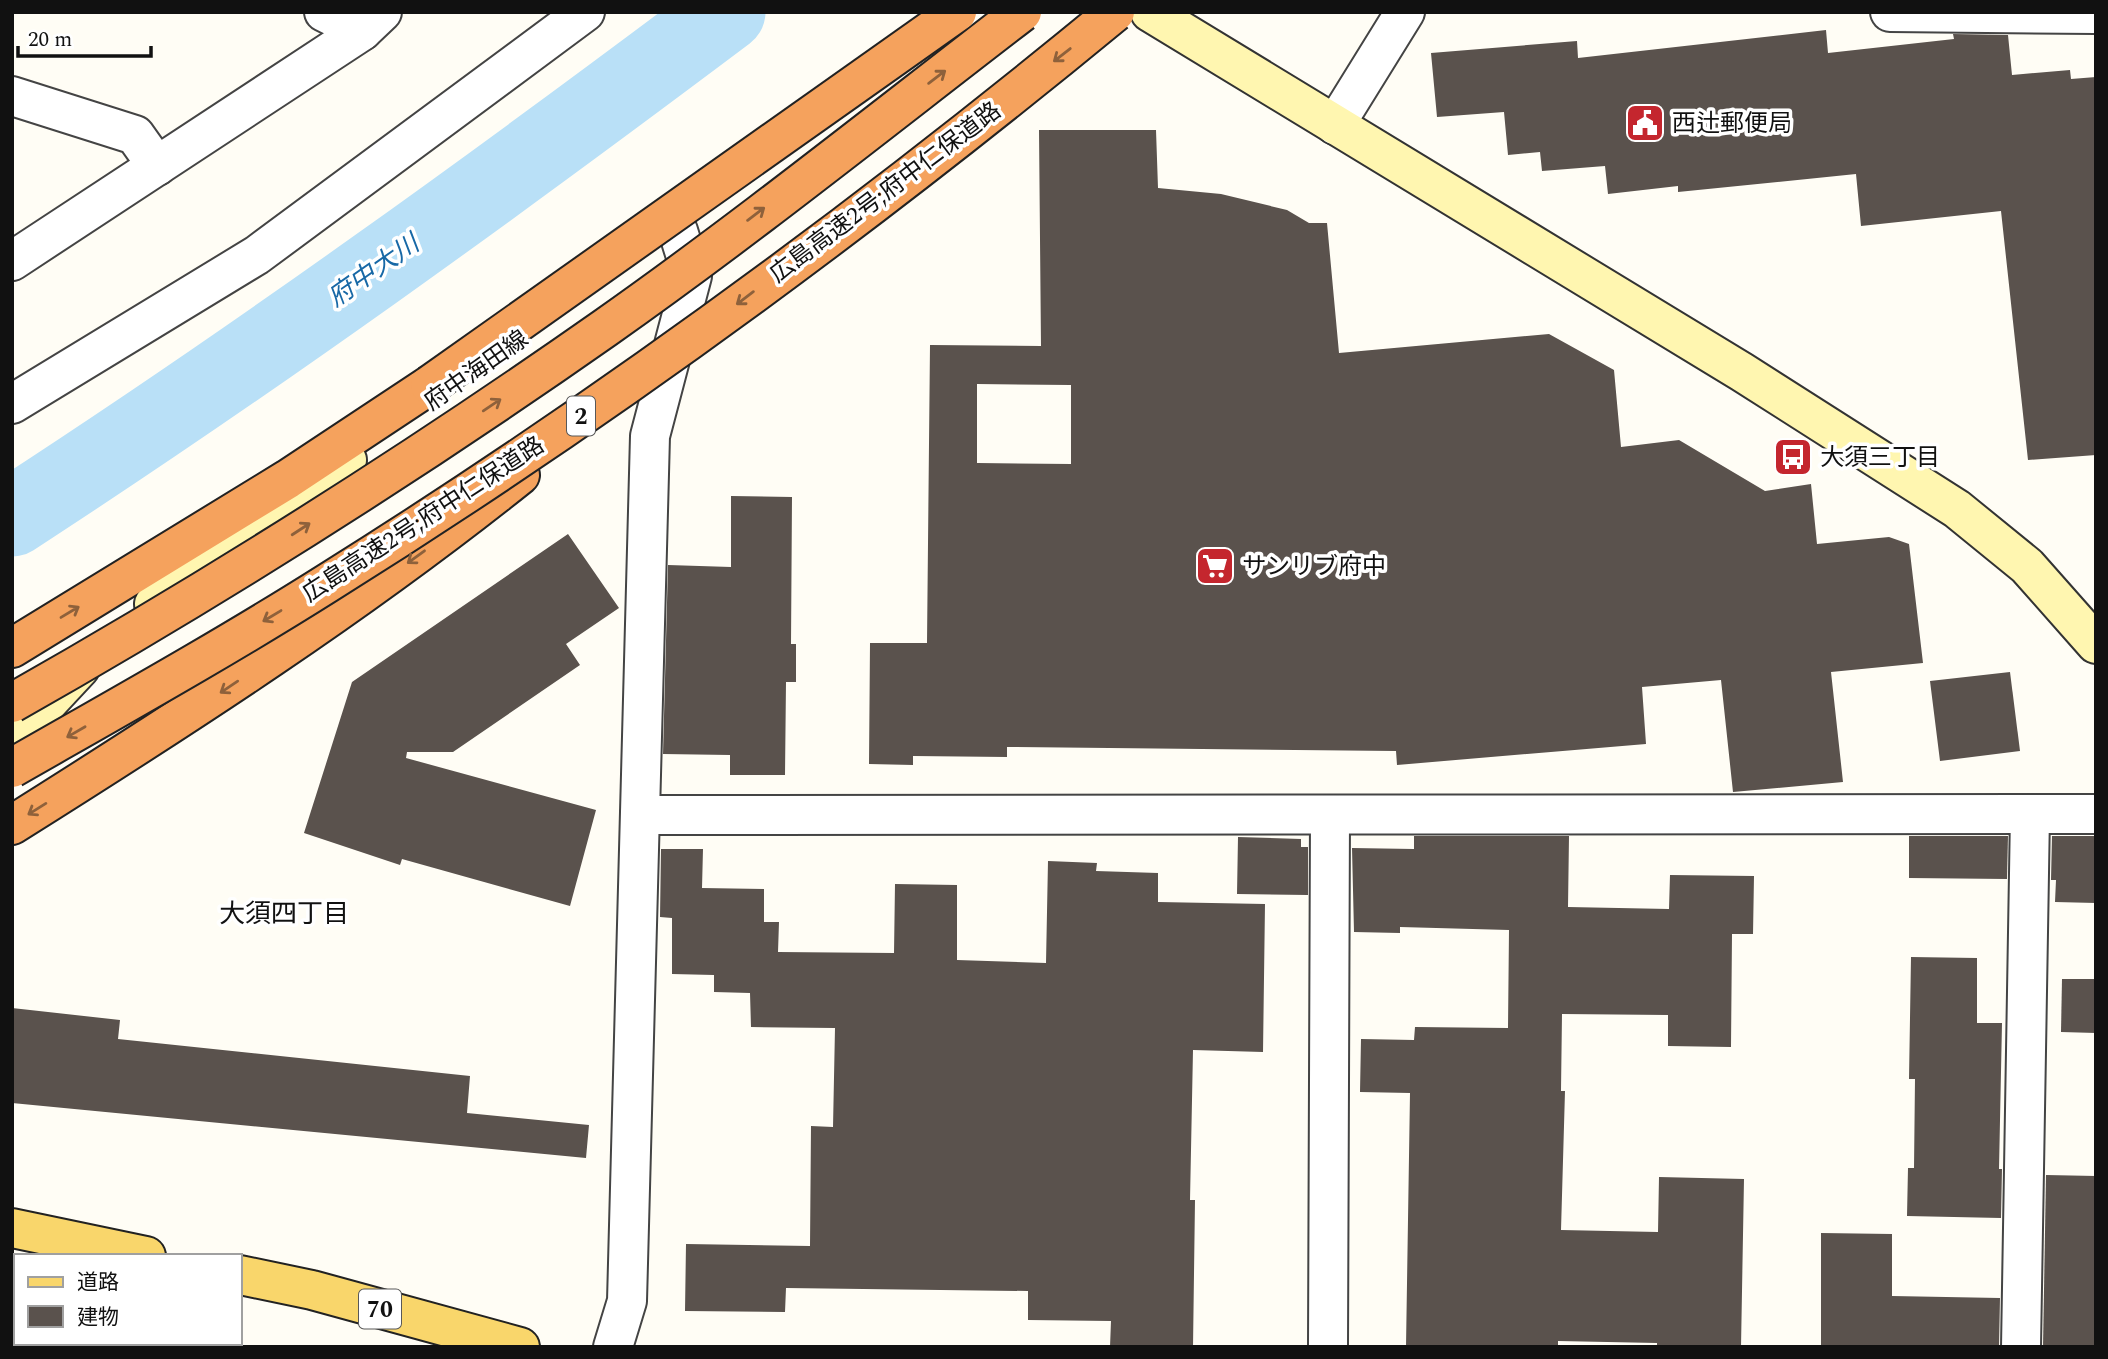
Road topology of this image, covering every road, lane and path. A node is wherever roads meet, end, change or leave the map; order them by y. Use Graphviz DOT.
graph roads {
  1 [pos="324,12"];
  2 [pos="585,12"];
  3 [pos="951,12"];
  4 [pos="957,12"];
  5 [pos="1022,12"];
  6 [pos="1115,12"];
  7 [pos="1150,12"];
  8 [pos="1405,12"];
  9 [pos="1890,12"];
  10 [pos="1927,13"];
  11 [pos="2096,14"];
  12 [pos="372,21"];
  13 [pos="12,96"];
  14 [pos="1335,125"];
  15 [pos="157,166"];
  16 [pos="678,231"];
  17 [pos="12,261"];
  18 [pos="640,376"];
  19 [pos="12,404"];
  20 [pos="2096,644"];
  21 [pos="12,648"];
  22 [pos="12,703"];
  23 [pos="12,741"];
  24 [pos="12,768"];
  25 [pos="2030,814"];
  26 [pos="2096,814"];
  27 [pos="640,815"];
  28 [pos="1330,815"];
  29 [pos="12,825"];
  30 [pos="12,1228"];
  31 [pos="136,1254"];
  32 [pos="242,1275"];
  33 [pos="520,1347"];
  34 [pos="613,1347"];
  35 [pos="1328,1347"];
  36 [pos="2021,1347"];
  1 -- 12 [label="street"];
  2 -- 19 [label="street"];
  3 -- 16 [label="main road, 府中海田線"];
  21 -- 4 [label="highway, one-way, bridge"];
  22 -- 5 [label="highway, 2, one-way, bridge"];
  6 -- 18 [label="highway, 広島高速2号;府中仁保道路 / 2, one-way, bridge"];
  7 -- 14 [label="main road"];
  8 -- 14 [label="street"];
  9 -- 10 [label="street"];
  10 -- 11 [label="street"];
  12 -- 15 [label="street"];
  13 -- 15 [label="street"];
  14 -- 20 [label="main road"];
  15 -- 17 [label="street"];
  16 -- 23 [label="main road, 府中海田線"];
  16 -- 27 [label="street"];
  18 -- 24 [label="highway, 広島高速2号;府中仁保道路 / 2, one-way, bridge"];
  18 -- 29 [label="highway, one-way, bridge"];
  25 -- 26 [label="street"];
  25 -- 28 [label="street"];
  25 -- 36 [label="street"];
  27 -- 28 [label="street"];
  27 -- 34 [label="street"];
  28 -- 35 [label="street"];
  30 -- 31 [label="main road"];
  32 -- 33 [label="main road, 70"];
}
